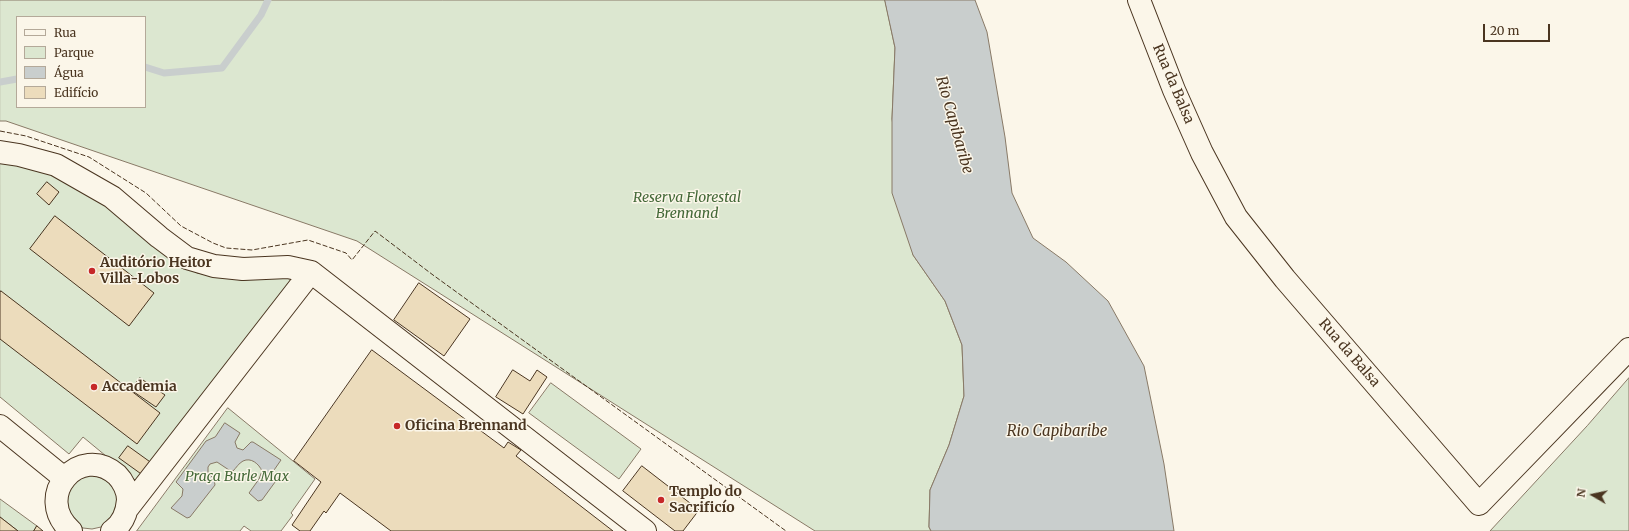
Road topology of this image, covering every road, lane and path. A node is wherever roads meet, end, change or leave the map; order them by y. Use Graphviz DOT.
graph roads {
  1 [pos="1140,0"];
  2 [pos="0,152"];
  3 [pos="311,272"];
  4 [pos="1629,349"];
  5 [pos="0,426"];
  6 [pos="64,478"];
  7 [pos="127,509"];
  8 [pos="71,531"];
  9 [pos="112,531"];
  10 [pos="645,531"];
  1 -- 4 [label="lane, Rua da Balsa"];
  2 -- 3 [label="lane"];
  3 -- 7 [label="lane"];
  3 -- 10 [label="lane"];
  5 -- 6 [label="lane"];
  6 -- 7 [label="lane"];
  6 -- 8 [label="lane"];
  7 -- 9 [label="lane"];
}
